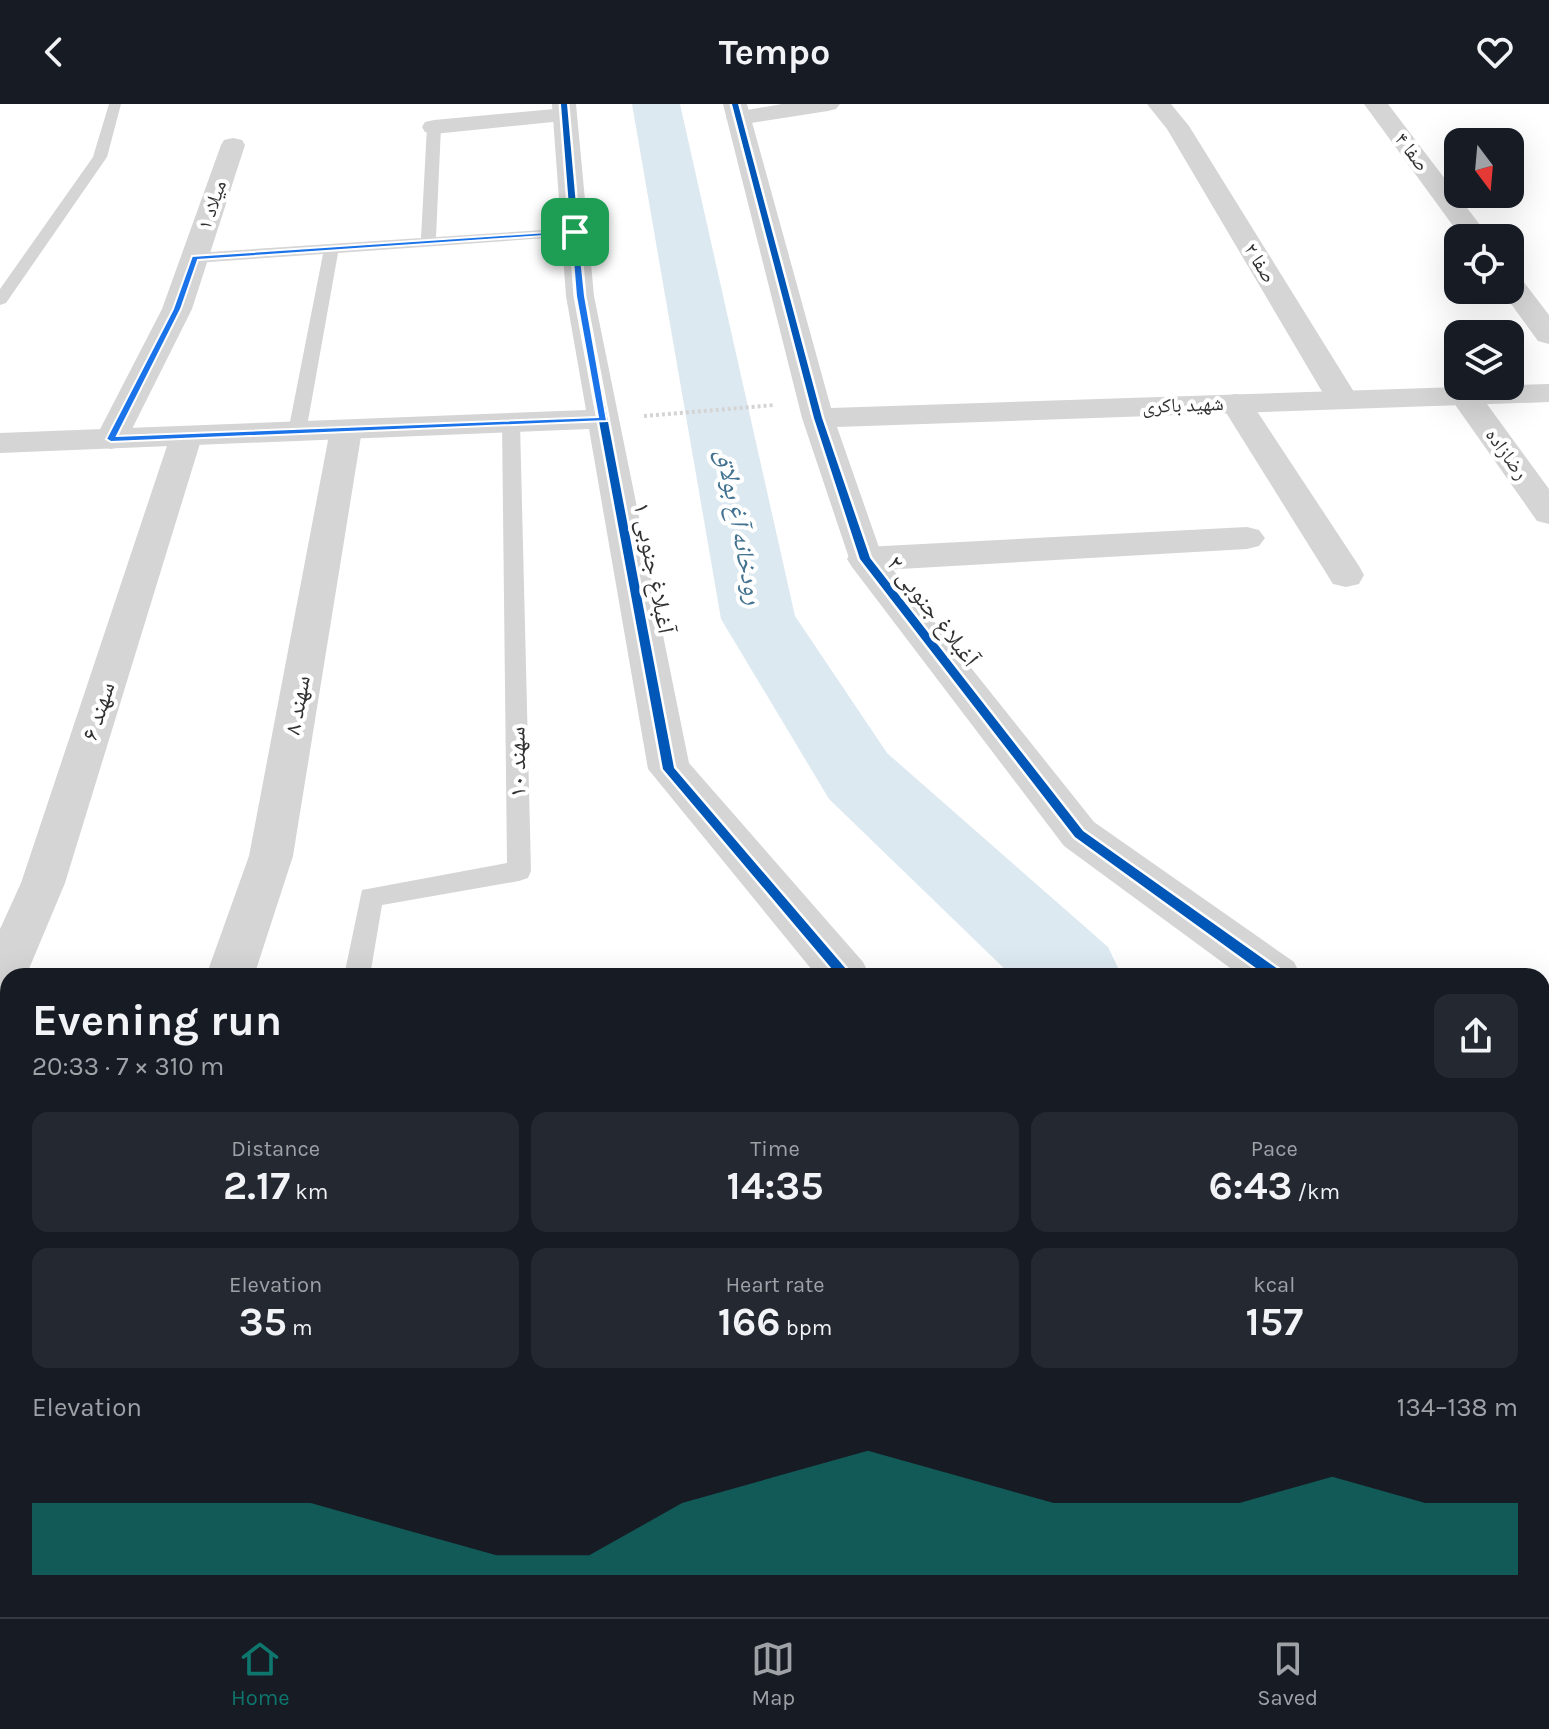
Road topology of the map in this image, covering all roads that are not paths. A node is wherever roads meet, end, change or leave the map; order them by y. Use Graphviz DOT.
graph roads {
  1 [pos="115,104"];
  2 [pos="828,104"];
  3 [pos="1376,104"];
  4 [pos="565,109"];
  5 [pos="737,111"];
  6 [pos="1168,115"];
  7 [pos="434,127"];
  8 [pos="233,145"];
  9 [pos="1466,224"];
  10 [pos="575,232"];
  11 [pos="428,242"];
  12 [pos="331,249"];
  13 [pos="195,258"];
  14 [pos="0,300"];
  15 [pos="1524,302"];
  16 [pos="1549,335"];
  17 [pos="1549,393"];
  18 [pos="1524,394"];
  19 [pos="1444,397"];
  20 [pos="1343,400"];
  21 [pos="1468,400"];
  22 [pos="1236,403"];
  23 [pos="816,410"];
  24 [pos="604,419"];
  25 [pos="511,423"];
  26 [pos="346,430"];
  27 [pos="297,432"];
  28 [pos="186,437"];
  29 [pos="111,439"];
  30 [pos="0,443"];
  31 [pos="1549,513"];
  32 [pos="1247,538"];
  33 [pos="865,559"];
  34 [pos="1346,575"];
  35 [pos="6,968"];
  36 [pos="233,968"];
  37 [pos="358,968"];
  38 [pos="839,968"];
  39 [pos="1266,968"];
  1 -- 14 [label="lane"];
  2 -- 5 [label="street"];
  3 -- 9 [label="street, صفا ۴"];
  4 -- 7 [label="street"];
  4 -- 10 [label="street, آغبلاغ جنوبی ۱"];
  5 -- 23 [label="street, آغبلاغ جنوبی ۲"];
  6 -- 20 [label="street, صفا ۲"];
  7 -- 11 [label="lane"];
  8 -- 13 [label="street, میلاد ۱"];
  10 -- 11 [label="lane"];
  10 -- 24 [label="street, آغبلاغ جنوبی ۱"];
  11 -- 12 [label="lane"];
  12 -- 13 [label="lane"];
  12 -- 27 [label="lane"];
  13 -- 29 [label="street, میلاد ۱"];
  15 -- 16 [label="street"];
  17 -- 18 [label="street, شهید باکری"];
  19 -- 20 [label="street, شهید باکری"];
  20 -- 22 [label="street, شهید باکری"];
  21 -- 31 [label="street, رضازاده"];
  22 -- 23 [label="street, شهید باکری"];
  22 -- 34 [label="street"];
  23 -- 33 [label="street, آغبلاغ جنوبی ۲"];
  24 -- 25 [label="street"];
  24 -- 38 [label="street, آغبلاغ جنوبی ۱"];
  25 -- 26 [label="street"];
  25 -- 37 [label="lane, سهند ۱۰"];
  26 -- 27 [label="street"];
  26 -- 36 [label="street, سهند ۸"];
  27 -- 28 [label="street"];
  28 -- 29 [label="street"];
  28 -- 35 [label="street, سهند ۶"];
  29 -- 30 [label="street"];
  32 -- 33 [label="street"];
  33 -- 39 [label="street, آغبلاغ جنوبی ۲"];
}
